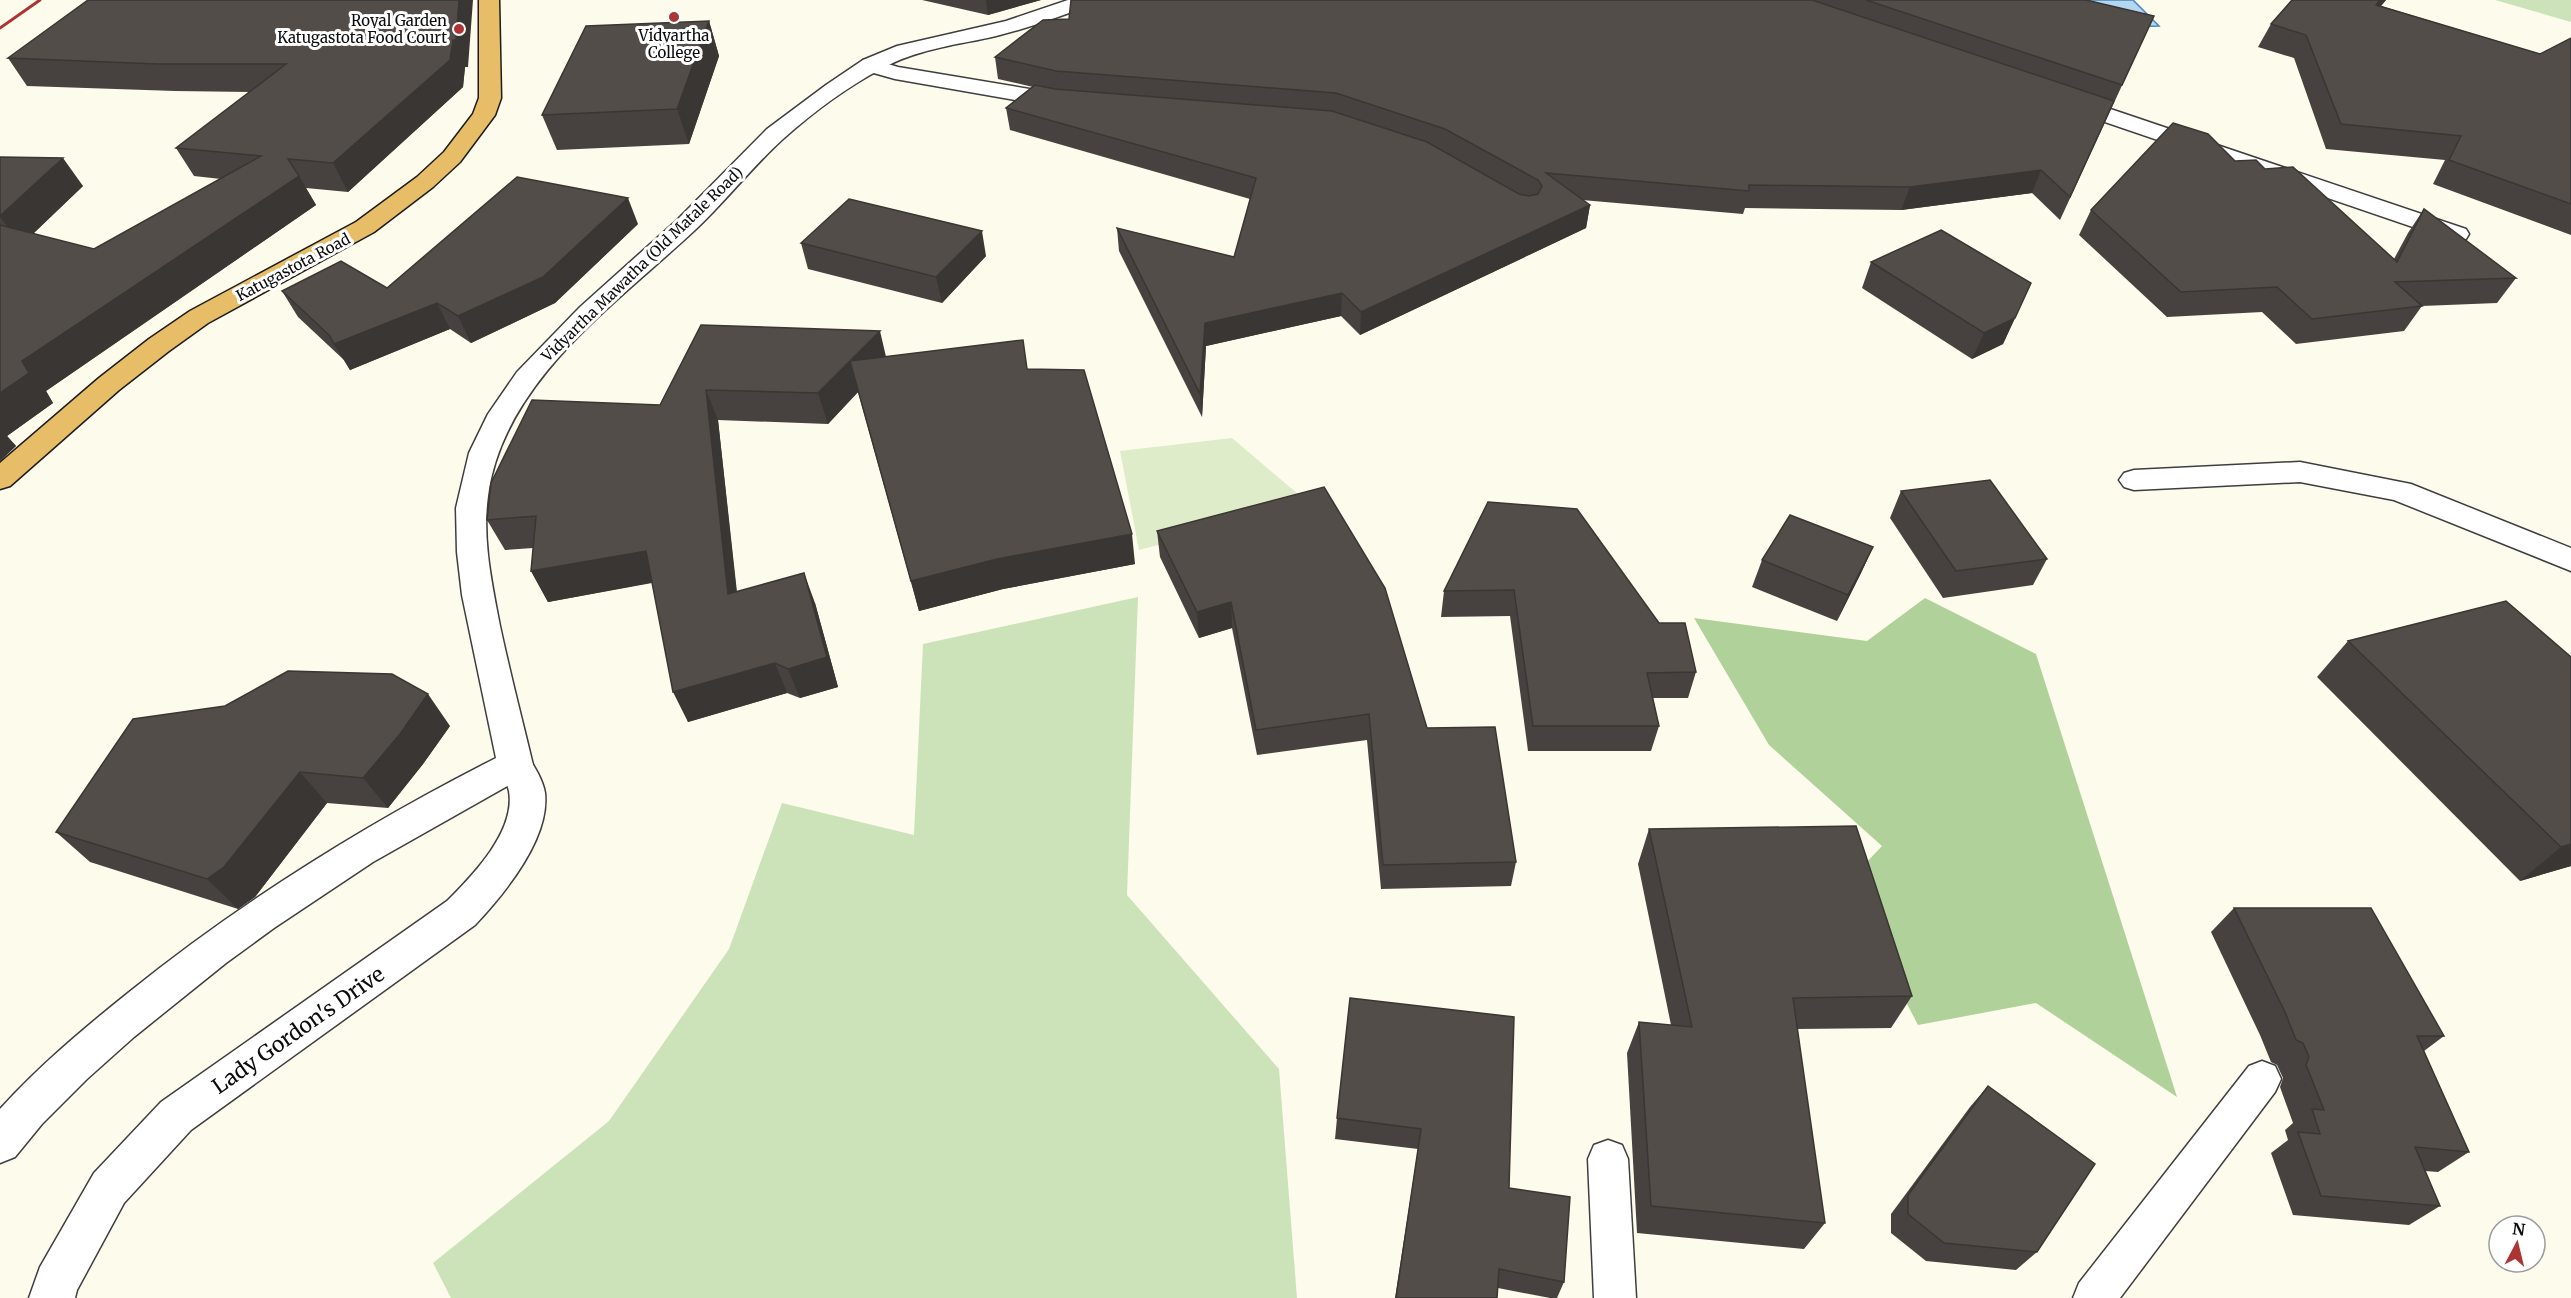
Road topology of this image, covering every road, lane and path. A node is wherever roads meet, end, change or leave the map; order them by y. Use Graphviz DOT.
graph roads {
  1 [pos="489,0"];
  2 [pos="1088,0"];
  3 [pos="871,65"];
  4 [pos="2040,92"];
  5 [pos="1082,104"];
  6 [pos="2458,235"];
  7 [pos="0,479"];
  8 [pos="2134,480"];
  9 [pos="2571,560"];
  10 [pos="515,765"];
  11 [pos="2262,1079"];
  12 [pos="0,1142"];
  13 [pos="1608,1159"];
  14 [pos="52,1298"];
  15 [pos="1615,1298"];
  16 [pos="2094,1298"];
  1 -- 7 [label="highway, Katugastota Road"];
  2 -- 3 [label="street, Vidyartha Mawatha (Old Matale Road)"];
  3 -- 5 [label="street"];
  3 -- 10 [label="street, Vidyartha Mawatha (Old Matale Road)"];
  4 -- 6 [label="street"];
  8 -- 9 [label="street"];
  10 -- 12 [label="street"];
  10 -- 14 [label="street, Lady Gordon's Drive"];
  11 -- 16 [label="lane"];
  13 -- 15 [label="lane"];
}
